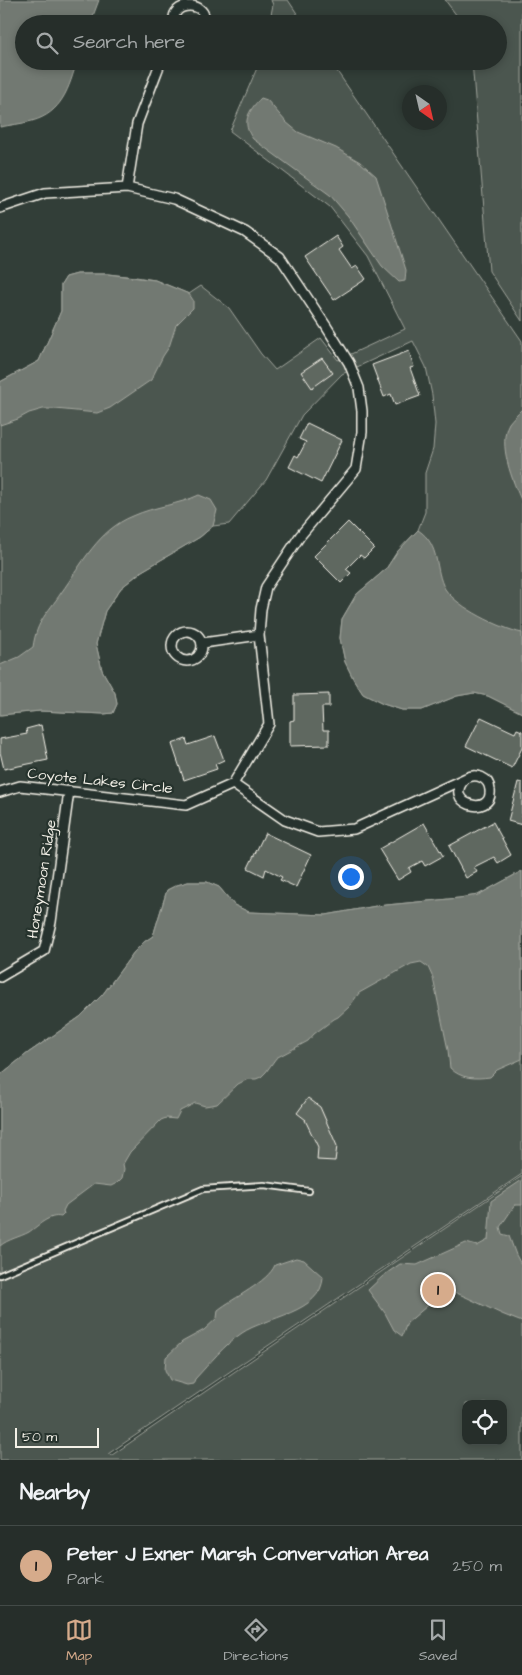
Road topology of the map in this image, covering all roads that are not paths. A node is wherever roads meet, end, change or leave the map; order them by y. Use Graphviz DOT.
graph roads {
  1 [pos="175,15"];
  2 [pos="204,15"];
  3 [pos="158,70"];
  4 [pos="127,188"];
  5 [pos="0,208"];
  6 [pos="259,635"];
  7 [pos="203,643"];
  8 [pos="466,778"];
  9 [pos="233,784"];
  10 [pos="69,791"];
  11 [pos="0,792"];
  12 [pos="0,977"];
  13 [pos="309,1191"];
  14 [pos="0,1275"];
  1 -- 2 [label="street"];
  3 -- 4 [label="street"];
  4 -- 5 [label="street"];
  4 -- 6 [label="street"];
  6 -- 7 [label="street"];
  6 -- 9 [label="street"];
  8 -- 9 [label="street"];
  9 -- 10 [label="street, Coyote Lakes Circle"];
  10 -- 11 [label="street, Coyote Lakes Circle"];
  10 -- 12 [label="street, Honeymoon Ridge"];
  13 -- 14 [label="lane"];
}
